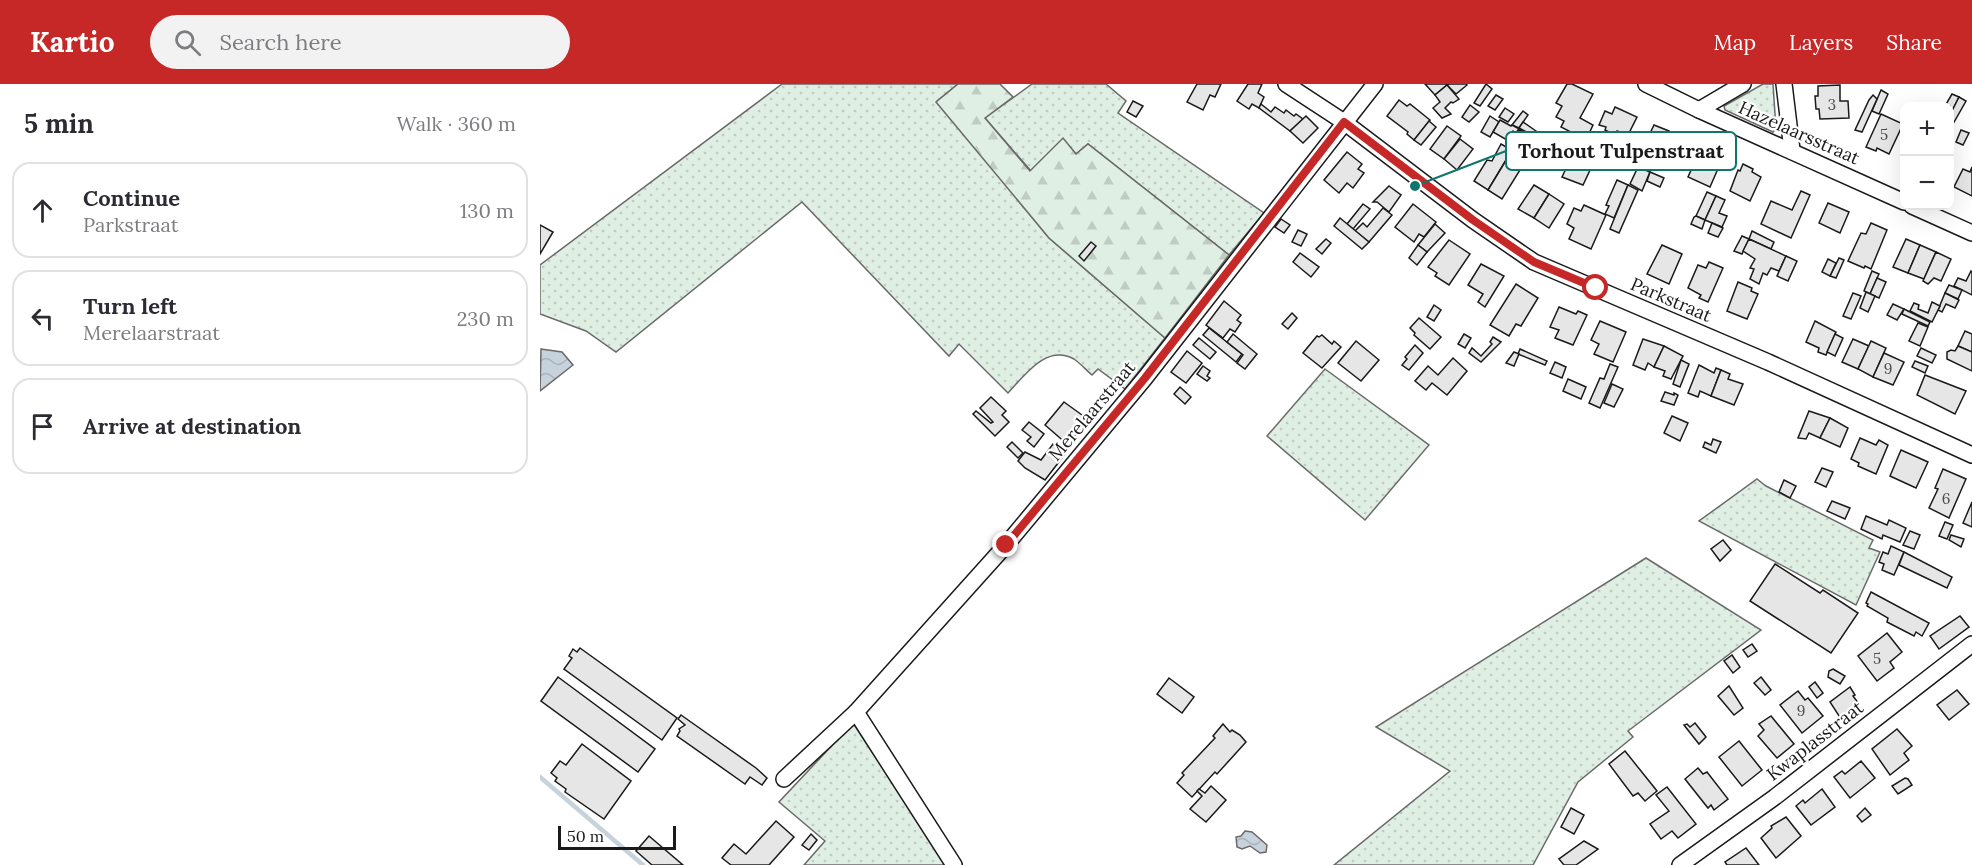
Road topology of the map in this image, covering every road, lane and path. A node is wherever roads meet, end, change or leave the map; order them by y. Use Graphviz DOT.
graph roads {
  1 [pos="1286,84"];
  2 [pos="1375,84"];
  3 [pos="1646,84"];
  4 [pos="1743,84"];
  5 [pos="1785,84"];
  6 [pos="1699,110"];
  7 [pos="1344,122"];
  8 [pos="1792,150"];
  9 [pos="1900,200"];
  10 [pos="1921,210"];
  11 [pos="1972,233"];
  12 [pos="1972,455"];
  13 [pos="1972,644"];
  14 [pos="856,712"];
  15 [pos="784,779"];
  16 [pos="954,865"];
  17 [pos="1680,865"];
  1 -- 7 [label="street, Parkstraat"];
  2 -- 7 [label="street, Merelaarstraat"];
  3 -- 6 [label="street, Hazelaarsstraat"];
  4 -- 6 [label="street"];
  5 -- 8 [label="street"];
  6 -- 8 [label="street, Hazelaarsstraat"];
  7 -- 12 [label="street, Parkstraat"];
  7 -- 14 [label="street, Merelaarstraat"];
  8 -- 9 [label="street, Hazelaarsstraat"];
  10 -- 11 [label="street"];
  13 -- 17 [label="street, Kwaplasstraat"];
  14 -- 15 [label="street, Merelaarstraat"];
  14 -- 16 [label="street"];
}
